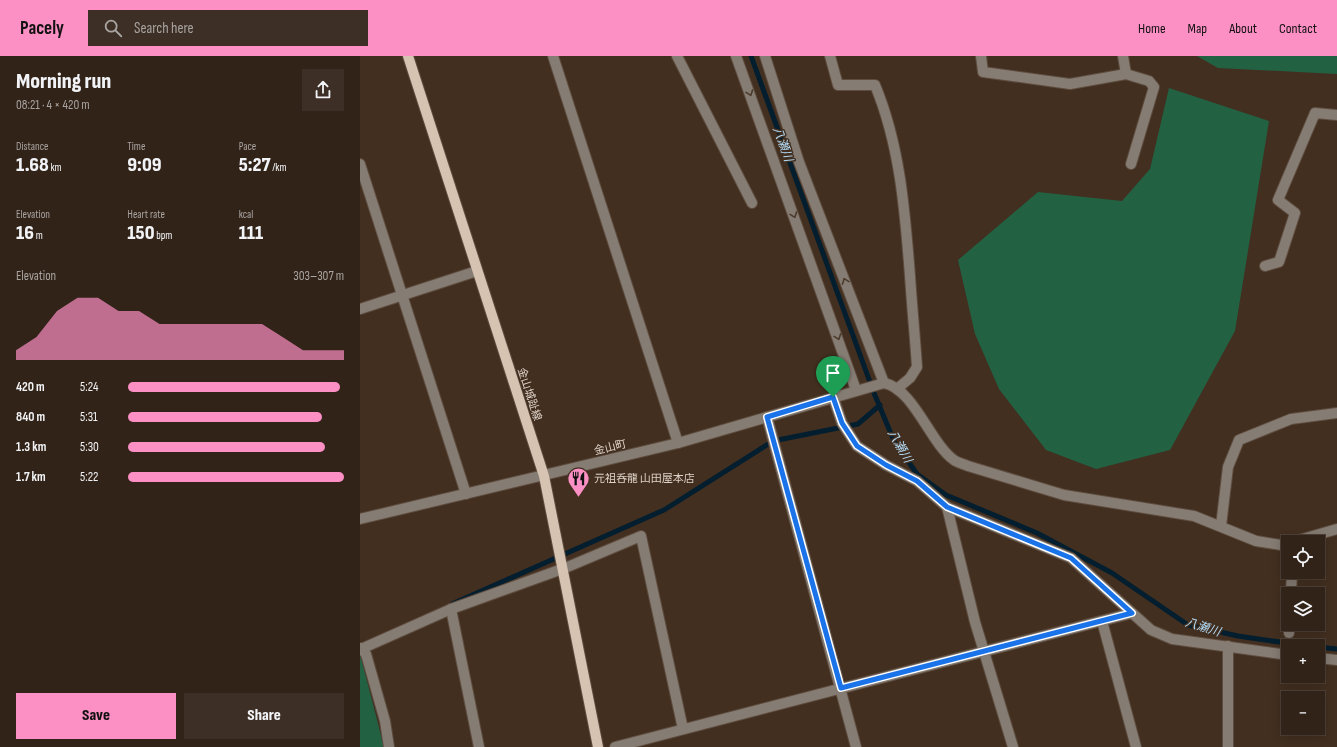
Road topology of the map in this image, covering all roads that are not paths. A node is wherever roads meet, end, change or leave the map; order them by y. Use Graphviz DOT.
graph roads {
  1 [pos="408,56"];
  2 [pos="553,56"];
  3 [pos="677,56"];
  4 [pos="736,56"];
  5 [pos="765,56"];
  6 [pos="830,56"];
  7 [pos="981,56"];
  8 [pos="1123,56"];
  9 [pos="1126,74"];
  10 [pos="1337,115"];
  11 [pos="360,164"];
  12 [pos="1131,164"];
  13 [pos="752,203"];
  14 [pos="1265,266"];
  15 [pos="477,272"];
  16 [pos="403,295"];
  17 [pos="360,309"];
  18 [pos="882,384"];
  19 [pos="898,388"];
  20 [pos="860,389"];
  21 [pos="833,397"];
  22 [pos="1337,413"];
  23 [pos="767,417"];
  24 [pos="678,443"];
  25 [pos="544,476"];
  26 [pos="466,494"];
  27 [pos="947,507"];
  28 [pos="360,519"];
  29 [pos="1221,526"];
  30 [pos="1337,529"];
  31 [pos="1317,535"];
  32 [pos="1281,545"];
  33 [pos="562,569"];
  34 [pos="451,609"];
  35 [pos="1132,613"];
  36 [pos="1102,620"];
  37 [pos="1228,646"];
  38 [pos="361,649"];
  39 [pos="984,651"];
  40 [pos="1281,654"];
  41 [pos="1325,659"];
  42 [pos="1337,660"];
  43 [pos="841,688"];
  44 [pos="683,729"];
  45 [pos="389,747"];
  46 [pos="478,747"];
  47 [pos="598,747"];
  48 [pos="615,747"];
  49 [pos="856,747"];
  50 [pos="1013,747"];
  51 [pos="1136,747"];
  52 [pos="1228,747"];
  1 -- 15 [label="main road, 金山城趾線"];
  2 -- 24 [label="street"];
  3 -- 13 [label="street"];
  4 -- 20 [label="street, one-way"];
  18 -- 5 [label="street, one-way"];
  6 -- 19 [label="street"];
  7 -- 9 [label="street"];
  8 -- 9 [label="street"];
  9 -- 12 [label="street"];
  10 -- 14 [label="street"];
  11 -- 16 [label="street"];
  15 -- 16 [label="street"];
  15 -- 25 [label="main road, 金山城趾線"];
  16 -- 17 [label="street"];
  16 -- 26 [label="street"];
  18 -- 19 [label="street"];
  18 -- 20 [label="street, 金山町"];
  19 -- 29 [label="street"];
  20 -- 21 [label="street, 金山町"];
  21 -- 23 [label="street, 金山町"];
  21 -- 27 [label="street"];
  22 -- 29 [label="street"];
  23 -- 24 [label="street, 金山町"];
  23 -- 43 [label="street"];
  24 -- 25 [label="street, 金山町"];
  25 -- 26 [label="street, 金山町"];
  25 -- 33 [label="main road, 金山城趾線"];
  26 -- 28 [label="street, 金山町"];
  27 -- 35 [label="street"];
  27 -- 39 [label="street"];
  29 -- 32 [label="street"];
  30 -- 31 [label="street"];
  33 -- 34 [label="street"];
  33 -- 44 [label="street"];
  33 -- 47 [label="main road, 金山城趾線"];
  34 -- 38 [label="street"];
  34 -- 46 [label="street"];
  35 -- 36 [label="street"];
  35 -- 37 [label="street"];
  36 -- 39 [label="street"];
  36 -- 51 [label="street"];
  37 -- 40 [label="street"];
  37 -- 52 [label="street"];
  38 -- 45 [label="street"];
  39 -- 43 [label="street"];
  39 -- 50 [label="street"];
  41 -- 42 [label="street"];
  43 -- 44 [label="street"];
  43 -- 49 [label="street"];
  44 -- 48 [label="street"];
}
